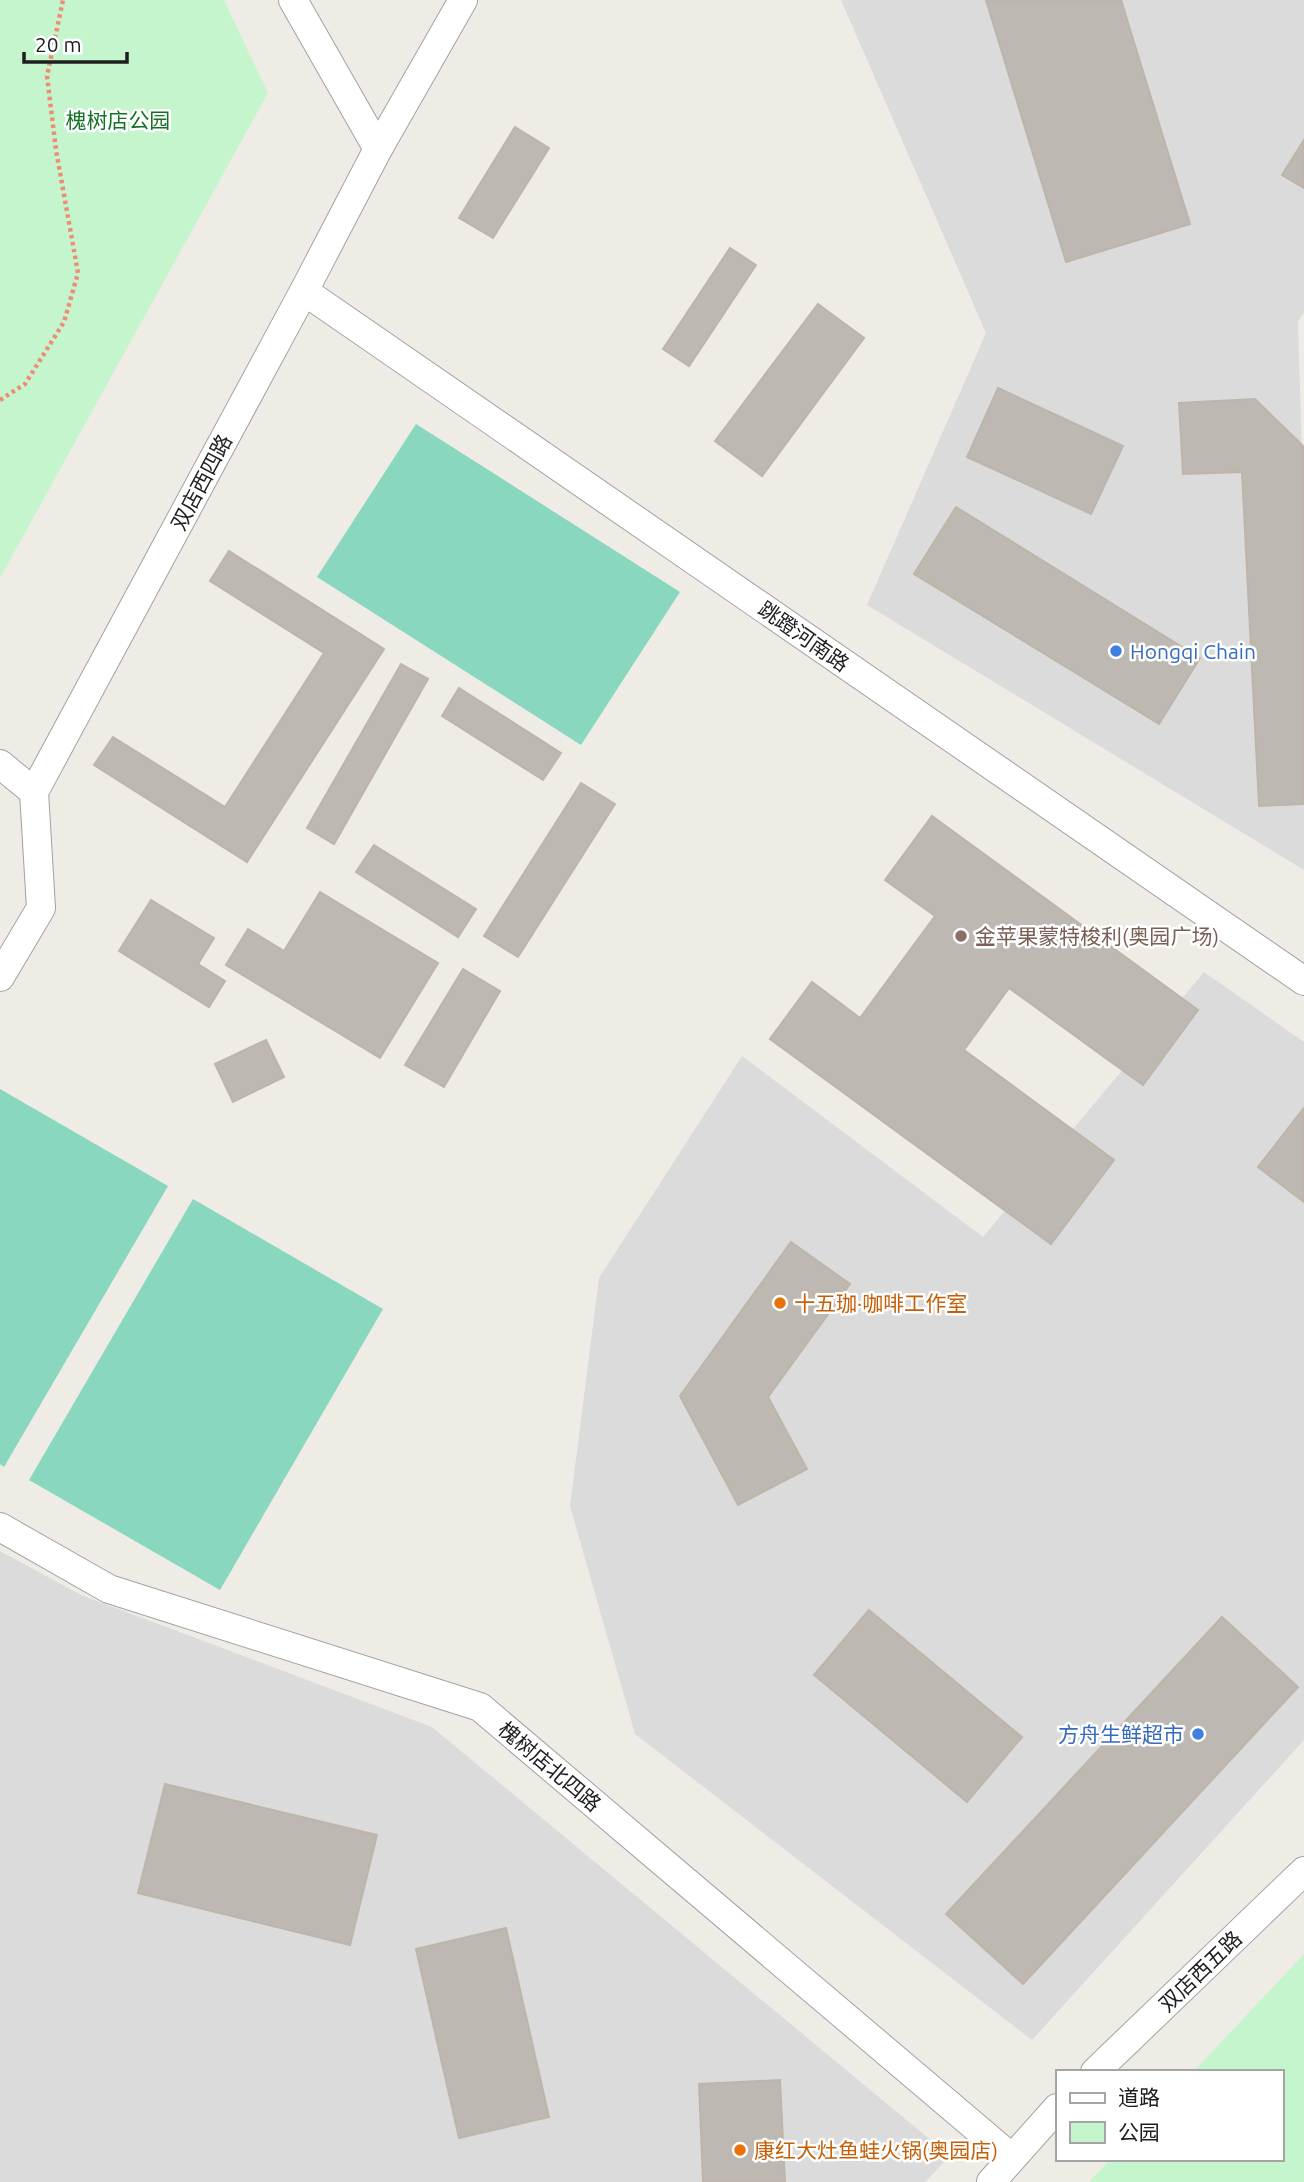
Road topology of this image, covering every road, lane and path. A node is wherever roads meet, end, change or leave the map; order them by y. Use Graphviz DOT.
graph roads {
  1 [pos="63,0"];
  2 [pos="293,0"];
  3 [pos="463,0"];
  4 [pos="378,149"];
  5 [pos="304,290"];
  6 [pos="0,400"];
  7 [pos="0,764"];
  8 [pos="34,792"];
  9 [pos="0,977"];
  10 [pos="1304,981"];
  11 [pos="0,1527"];
  12 [pos="1304,1871"];
  13 [pos="1097,2070"];
  14 [pos="1056,2109"];
  15 [pos="1012,2158"];
  16 [pos="991,2182"];
  1 -- 6 [label="path"];
  2 -- 4 [label="street"];
  3 -- 4 [label="street, 双店西四路"];
  4 -- 5 [label="street, 双店西四路"];
  5 -- 8 [label="street, 双店西四路"];
  5 -- 10 [label="street, 跳蹬河南路"];
  7 -- 8 [label="street"];
  8 -- 9 [label="street"];
  11 -- 15 [label="street, 槐树店北四路"];
  12 -- 13 [label="street, 双店西五路"];
  14 -- 15 [label="street"];
  15 -- 16 [label="street"];
}
